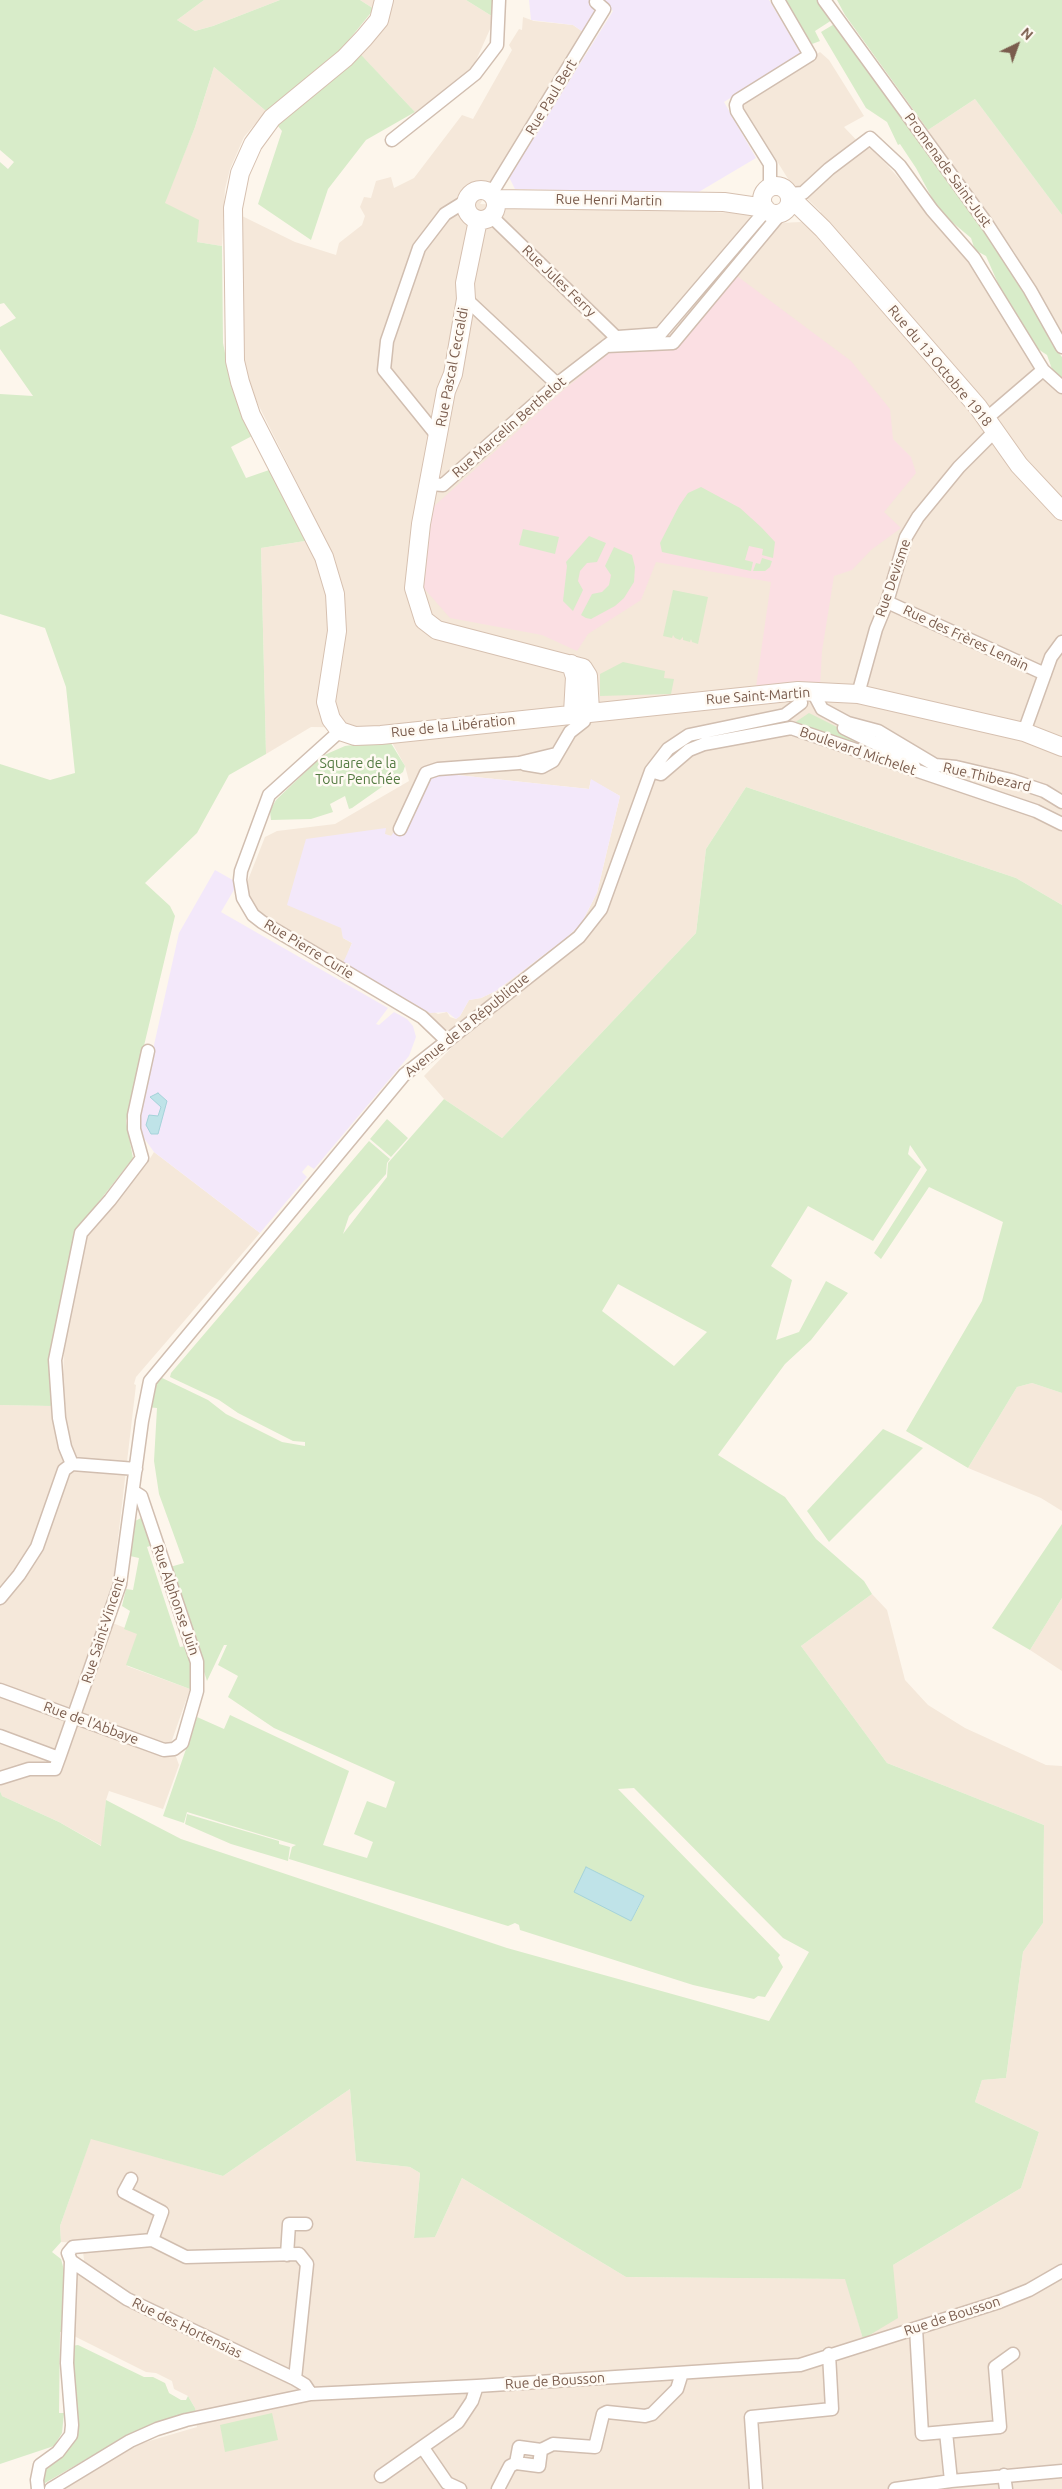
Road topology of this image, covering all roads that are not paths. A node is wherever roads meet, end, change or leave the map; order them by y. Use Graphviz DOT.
graph roads {
  1 [pos="384,0"];
  2 [pos="500,0"];
  3 [pos="778,0"];
  4 [pos="824,0"];
  5 [pos="596,2"];
  6 [pos="392,140"];
  7 [pos="768,188"];
  8 [pos="466,201"];
  9 [pos="724,202"];
  10 [pos="779,206"];
  11 [pos="489,207"];
  12 [pos="712,273"];
  13 [pos="724,283"];
  14 [pos="466,299"];
  15 [pos="622,342"];
  16 [pos="1062,347"];
  17 [pos="1043,370"];
  18 [pos="557,384"];
  19 [pos="1062,387"];
  20 [pos="991,425"];
  21 [pos="439,438"];
  22 [pos="430,484"];
  23 [pos="1062,511"];
  24 [pos="887,602"];
  25 [pos="1062,642"];
  26 [pos="1044,674"];
  27 [pos="858,694"];
  28 [pos="804,695"];
  29 [pos="579,712"];
  30 [pos="340,732"];
  31 [pos="570,732"];
  32 [pos="1024,732"];
  33 [pos="1062,747"];
  34 [pos="651,771"];
  35 [pos="926,775"];
  36 [pos="1062,802"];
  37 [pos="1062,824"];
  38 [pos="400,829"];
  39 [pos="446,1040"];
  40 [pos="148,1051"];
  41 [pos="72,1464"];
  42 [pos="136,1469"];
  43 [pos="133,1491"];
  44 [pos="0,1598"];
  45 [pos="0,1690"];
  46 [pos="75,1716"];
  47 [pos="0,1736"];
  48 [pos="182,1744"];
  49 [pos="57,1763"];
  50 [pos="0,1778"];
  51 [pos="131,2179"];
  52 [pos="306,2224"];
  53 [pos="152,2240"];
  54 [pos="287,2255"];
  55 [pos="70,2257"];
  56 [pos="1062,2271"];
  57 [pos="916,2328"];
  58 [pos="829,2354"];
  59 [pos="1013,2354"];
  60 [pos="682,2373"];
  61 [pos="295,2379"];
  62 [pos="477,2386"];
  63 [pos="311,2394"];
  64 [pos="946,2432"];
  65 [pos="423,2448"];
  66 [pos="1062,2471"];
  67 [pos="1004,2475"];
  68 [pos="381,2476"];
  69 [pos="951,2481"];
  70 [pos="38,2489"];
  71 [pos="51,2489"];
  72 [pos="460,2489"];
  73 [pos="498,2489"];
  74 [pos="756,2489"];
  75 [pos="895,2489"];
  76 [pos="1006,2489"];
  1 -- 30 [label="main road"];
  2 -- 6 [label="street"];
  3 -- 7 [label="street"];
  4 -- 16 [label="street, Promenade Saint-Just"];
  5 -- 11 [label="street, Rue Paul Bert"];
  7 -- 9 [label="main road, Rue Henri Martin"];
  7 -- 10 [label="main road"];
  8 -- 11 [label="main road"];
  8 -- 11 [label="main road, Rue Henri Martin"];
  8 -- 21 [label="street"];
  9 -- 10 [label="main road, Rue Henri Martin"];
  9 -- 11 [label="main road, Rue Henri Martin"];
  10 -- 12 [label="street, Rue Marcelin Berthelot"];
  10 -- 13 [label="street, Rue Marcelin Berthelot"];
  10 -- 17 [label="street"];
  10 -- 20 [label="main road, Rue du 13 Octobre 1918"];
  11 -- 14 [label="main road, Rue Pascal Ceccaldi"];
  11 -- 15 [label="street, Rue Jules Ferry"];
  12 -- 13 [label="street"];
  12 -- 15 [label="street, Rue Marcelin Berthelot"];
  13 -- 15 [label="street, Rue Marcelin Berthelot"];
  14 -- 18 [label="street"];
  14 -- 21 [label="main road, Rue Pascal Ceccaldi"];
  15 -- 18 [label="street, Rue Marcelin Berthelot"];
  17 -- 19 [label="street"];
  17 -- 20 [label="street, Rue Devisme"];
  18 -- 22 [label="street, Rue Marcelin Berthelot"];
  20 -- 23 [label="main road, Rue du 13 Octobre 1918"];
  20 -- 24 [label="street, Rue Devisme"];
  21 -- 22 [label="main road, Rue Pascal Ceccaldi"];
  22 -- 29 [label="main road"];
  24 -- 26 [label="street, Rue des Frères Lenain"];
  24 -- 27 [label="street, Rue Devisme"];
  25 -- 26 [label="street"];
  26 -- 32 [label="street"];
  27 -- 28 [label="main road, Rue Saint-Martin"];
  27 -- 32 [label="main road, Rue Saint-Martin"];
  28 -- 29 [label="main road, Rue Saint-Martin"];
  28 -- 34 [label="street, Avenue de la République"];
  28 -- 35 [label="street, Boulevard Michelet"];
  28 -- 36 [label="street, Rue Thibezard"];
  29 -- 30 [label="main road, Rue de la Libération"];
  29 -- 31 [label="street"];
  29 -- 31 [label="street"];
  30 -- 39 [label="street, Rue Pierre Curie"];
  31 -- 38 [label="street"];
  32 -- 33 [label="main road, Rue Saint-Martin"];
  34 -- 35 [label="street, Boulevard Michelet"];
  34 -- 39 [label="street, Avenue de la République"];
  35 -- 37 [label="street, Boulevard Michelet"];
  39 -- 42 [label="street, Avenue de la République"];
  40 -- 41 [label="street"];
  41 -- 42 [label="street"];
  41 -- 44 [label="street"];
  42 -- 43 [label="street, Rue Saint-Vincent"];
  43 -- 46 [label="street, Rue Saint-Vincent"];
  43 -- 48 [label="street, Rue Alphonse Juin"];
  45 -- 46 [label="street, Rue de l'Abbaye"];
  46 -- 48 [label="street, Rue de l'Abbaye"];
  46 -- 49 [label="street, Rue Saint-Vincent"];
  47 -- 49 [label="street"];
  49 -- 50 [label="street"];
  51 -- 53 [label="street"];
  52 -- 54 [label="street"];
  53 -- 54 [label="street"];
  53 -- 55 [label="street"];
  54 -- 61 [label="street"];
  55 -- 61 [label="street, Rue des Hortensias"];
  55 -- 70 [label="street"];
  56 -- 57 [label="street, Rue de Bousson"];
  57 -- 58 [label="street, Rue de Bousson"];
  57 -- 64 [label="street"];
  58 -- 60 [label="street, Rue de Bousson"];
  58 -- 74 [label="street"];
  59 -- 64 [label="street"];
  60 -- 62 [label="street, Rue de Bousson"];
  60 -- 73 [label="street"];
  61 -- 63 [label="street, Rue des Hortensias"];
  62 -- 63 [label="street, Rue de Bousson"];
  62 -- 65 [label="street"];
  63 -- 71 [label="street, Rue de Bousson"];
  64 -- 69 [label="street"];
  65 -- 68 [label="street"];
  65 -- 72 [label="street"];
  66 -- 67 [label="street"];
  67 -- 69 [label="street"];
  67 -- 76 [label="street"];
  69 -- 75 [label="street"];
}
